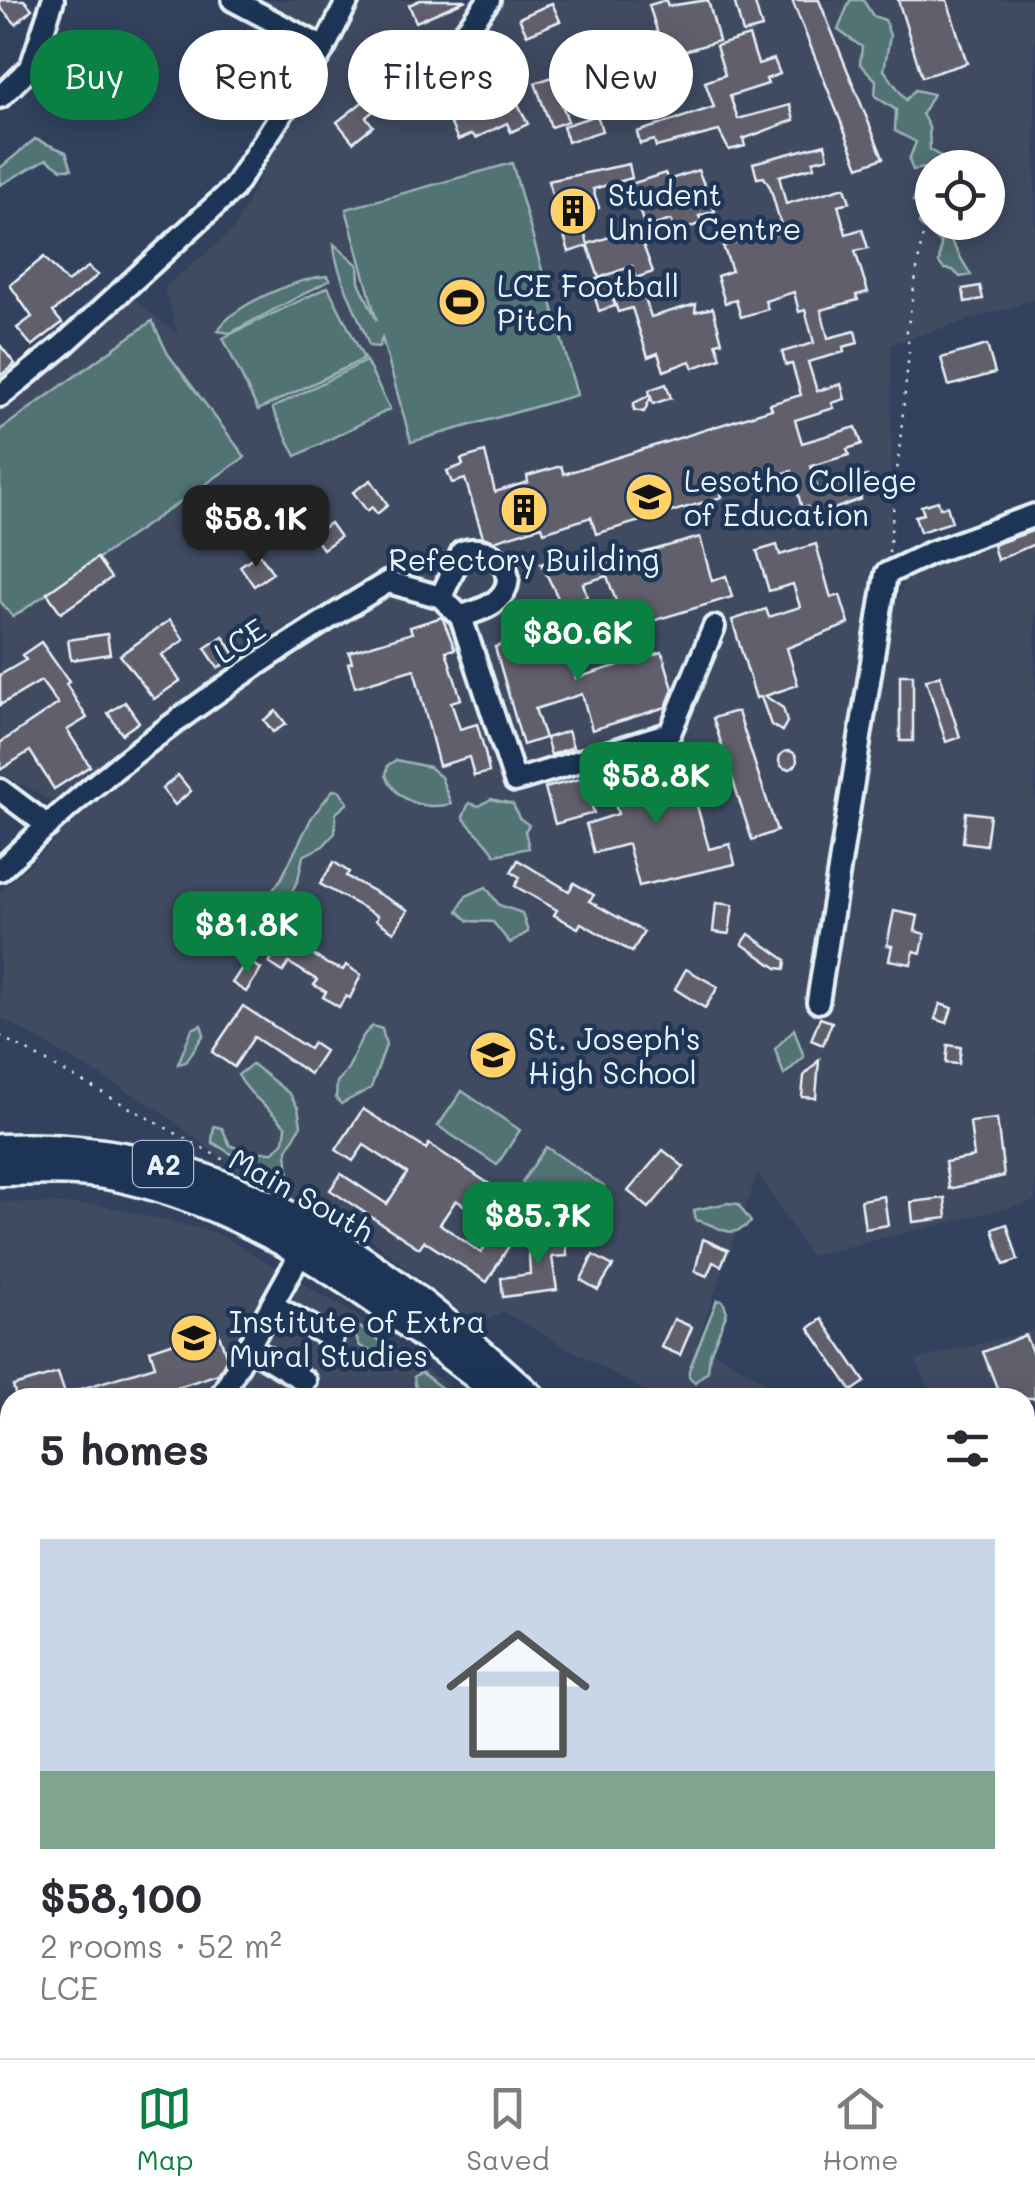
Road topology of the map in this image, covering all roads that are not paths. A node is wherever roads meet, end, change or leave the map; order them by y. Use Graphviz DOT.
graph roads {
  1 [pos="53,0"];
  2 [pos="233,0"];
  3 [pos="348,0"];
  4 [pos="490,0"];
  5 [pos="290,30"];
  6 [pos="467,30"];
  7 [pos="328,40"];
  8 [pos="0,97"];
  9 [pos="278,120"];
  10 [pos="0,396"];
  11 [pos="1035,515"];
  12 [pos="441,597"];
  13 [pos="461,617"];
  14 [pos="714,627"];
  15 [pos="0,790"];
  16 [pos="48,826"];
  17 [pos="0,870"];
  18 [pos="818,1002"];
  19 [pos="0,1149"];
  20 [pos="0,1171"];
  21 [pos="308,1242"];
  22 [pos="274,1306"];
  23 [pos="332,1338"];
  24 [pos="250,1348"];
  25 [pos="305,1381"];
  26 [pos="229,1388"];
  27 [pos="492,1388"];
  28 [pos="520,1388"];
  1 -- 8 [label="street"];
  2 -- 5 [label="street"];
  3 -- 7 [label="street"];
  4 -- 6 [label="street"];
  9 -- 10 [label="street"];
  11 -- 18 [label="street"];
  12 -- 13 [label="street, LCE"];
  12 -- 13 [label="street"];
  12 -- 16 [label="street, LCE"];
  13 -- 14 [label="street, LCE"];
  15 -- 16 [label="street"];
  16 -- 17 [label="street, LCE"];
  19 -- 21 [label="highway, Main South / A2"];
  20 -- 21 [label="highway, Main South / A2"];
  21 -- 22 [label="street"];
  21 -- 27 [label="highway, Main South / A2"];
  21 -- 28 [label="highway, Main South / A2"];
  22 -- 23 [label="street"];
  22 -- 24 [label="street"];
  24 -- 25 [label="street"];
  24 -- 26 [label="street"];
}
